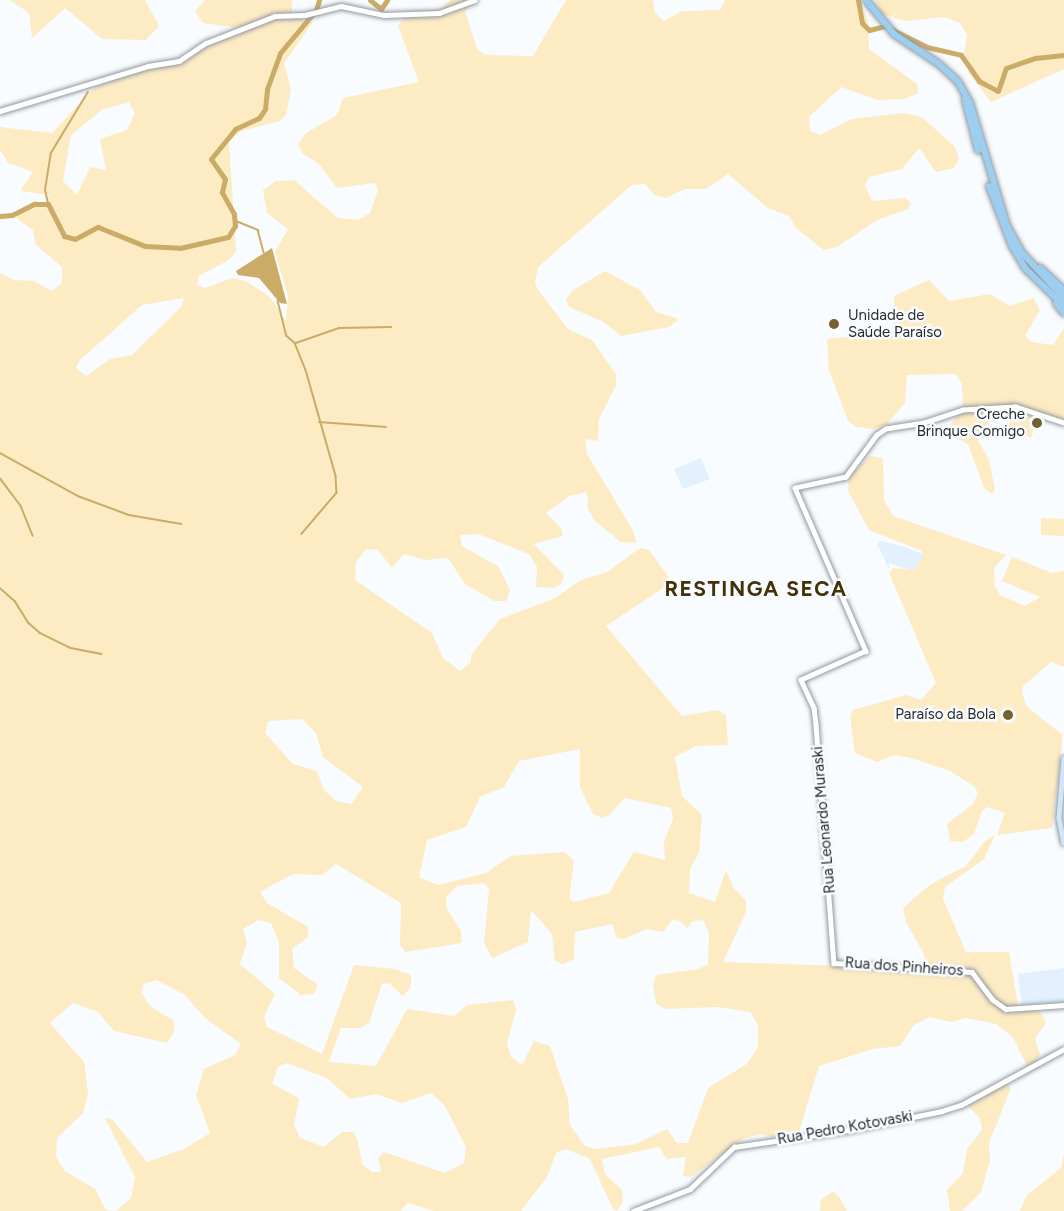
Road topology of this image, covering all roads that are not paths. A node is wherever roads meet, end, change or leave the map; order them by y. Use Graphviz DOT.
graph roads {
  1 [pos="475,0"];
  2 [pos="866,0"];
  3 [pos="965,96"];
  4 [pos="0,111"];
  5 [pos="1028,259"];
  6 [pos="1064,290"];
  7 [pos="1047,291"];
  8 [pos="1064,298"];
  9 [pos="1064,306"];
  10 [pos="1064,313"];
  11 [pos="1064,423"];
  12 [pos="1064,758"];
  13 [pos="1064,843"];
  14 [pos="834,963"];
  15 [pos="1064,1005"];
  16 [pos="1064,1049"];
  17 [pos="633,1211"];
  1 -- 4 [label="street"];
  2 -- 3 [label="main road"];
  3 -- 5 [label="main road"];
  3 -- 7 [label="main road"];
  5 -- 6 [label="main road"];
  5 -- 8 [label="main road"];
  7 -- 9 [label="main road"];
  7 -- 10 [label="main road"];
  11 -- 14 [label="street, Rua Leonardo Muraski"];
  12 -- 13 [label="main road"];
  14 -- 15 [label="street, Rua dos Pinheiros"];
  16 -- 17 [label="street, Rua Pedro Kotovaski"];
}
